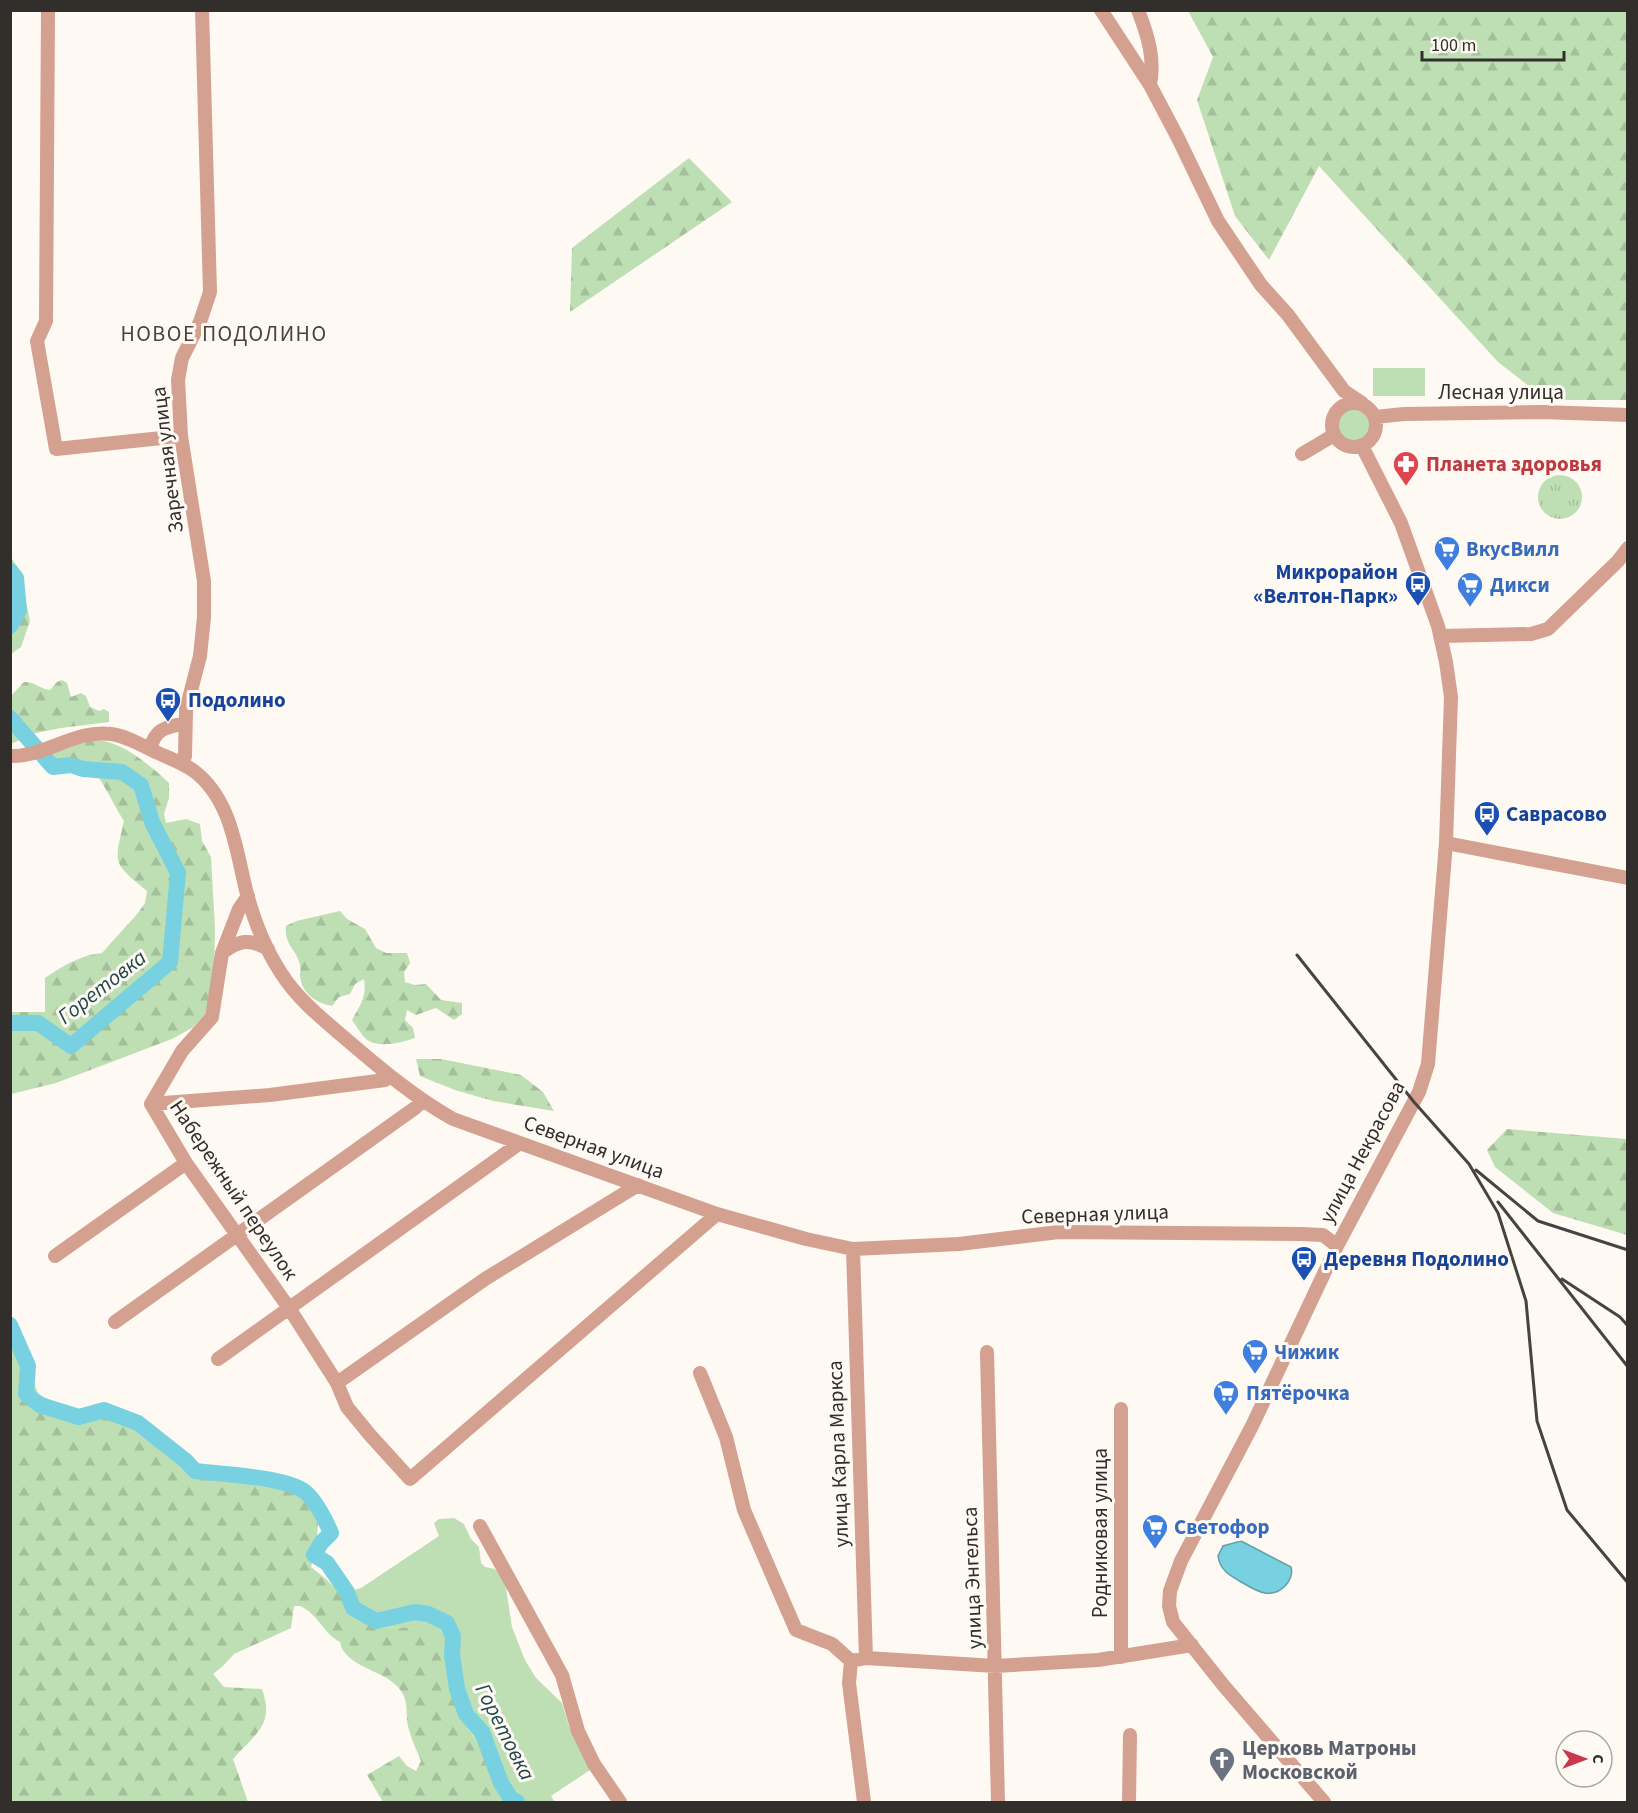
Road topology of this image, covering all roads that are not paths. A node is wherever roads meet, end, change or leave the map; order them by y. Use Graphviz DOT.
graph roads {
  1 [pos="48,10"];
  2 [pos="202,10"];
  3 [pos="1101,10"];
  4 [pos="1138,10"];
  5 [pos="1150,85"];
  6 [pos="1331,374"];
  7 [pos="1362,404"];
  8 [pos="1337,410"];
  9 [pos="1628,415"];
  10 [pos="1375,417"];
  11 [pos="1334,435"];
  12 [pos="181,436"];
  13 [pos="1362,446"];
  14 [pos="1302,454"];
  15 [pos="1628,548"];
  16 [pos="1442,636"];
  17 [pos="185,723"];
  18 [pos="150,749"];
  19 [pos="10,756"];
  20 [pos="182,765"];
  21 [pos="1446,843"];
  22 [pos="1628,878"];
  23 [pos="248,896"];
  24 [pos="268,950"];
  25 [pos="222,953"];
  26 [pos="390,1077"];
  27 [pos="422,1101"];
  28 [pos="151,1104"];
  29 [pos="520,1143"];
  30 [pos="186,1162"];
  31 [pos="638,1185"];
  32 [pos="717,1214"];
  33 [pos="236,1236"];
  34 [pos="1337,1246"];
  35 [pos="853,1249"];
  36 [pos="56,1256"];
  37 [pos="288,1308"];
  38 [pos="115,1322"];
  39 [pos="987,1352"];
  40 [pos="218,1359"];
  41 [pos="700,1372"];
  42 [pos="337,1383"];
  43 [pos="1121,1409"];
  44 [pos="480,1526"];
  45 [pos="1192,1645"];
  46 [pos="1121,1657"];
  47 [pos="866,1658"];
  48 [pos="851,1661"];
  49 [pos="995,1666"];
  50 [pos="1130,1735"];
  51 [pos="620,1803"];
  52 [pos="864,1803"];
  53 [pos="998,1803"];
  54 [pos="1129,1803"];
  55 [pos="1324,1803"];
  1 -- 12 [label="street"];
  2 -- 12 [label="street, Заречная улица"];
  3 -- 5 [label="street"];
  4 -- 5 [label="street"];
  5 -- 6 [label="street"];
  6 -- 7 [label="street"];
  6 -- 8 [label="street"];
  7 -- 8 [label="street"];
  7 -- 10 [label="street"];
  8 -- 11 [label="street"];
  9 -- 10 [label="street, Лесная улица"];
  10 -- 13 [label="street"];
  11 -- 13 [label="street"];
  11 -- 14 [label="street"];
  12 -- 17 [label="street, Заречная улица"];
  13 -- 16 [label="street, улица Некрасова"];
  15 -- 16 [label="street"];
  16 -- 21 [label="street, улица Некрасова"];
  17 -- 18 [label="street"];
  17 -- 20 [label="street, Заречная улица"];
  18 -- 19 [label="street, Северная улица"];
  18 -- 20 [label="street, Северная улица"];
  20 -- 23 [label="street, Северная улица"];
  21 -- 22 [label="street"];
  21 -- 34 [label="street, улица Некрасова"];
  23 -- 24 [label="street, Северная улица"];
  23 -- 25 [label="street, Набережный переулок"];
  24 -- 25 [label="street"];
  24 -- 26 [label="street, Северная улица"];
  25 -- 28 [label="street, Набережный переулок"];
  26 -- 27 [label="street, Северная улица"];
  26 -- 28 [label="street"];
  27 -- 29 [label="street, Северная улица"];
  27 -- 33 [label="street"];
  28 -- 30 [label="street, Набережный переулок"];
  29 -- 31 [label="street, Северная улица"];
  29 -- 37 [label="street"];
  30 -- 33 [label="street, Набережный переулок"];
  30 -- 36 [label="street"];
  31 -- 32 [label="street, Северная улица"];
  31 -- 42 [label="street"];
  32 -- 35 [label="street, Северная улица"];
  32 -- 42 [label="street, Набережный переулок"];
  33 -- 37 [label="street, Набережный переулок"];
  33 -- 38 [label="street"];
  34 -- 35 [label="street, Северная улица"];
  34 -- 45 [label="street, улица Некрасова"];
  35 -- 47 [label="street, улица Карла Маркса"];
  37 -- 40 [label="street"];
  37 -- 42 [label="street, Набережный переулок"];
  39 -- 49 [label="street, улица Энгельса"];
  41 -- 48 [label="street"];
  43 -- 46 [label="street, Родниковая улица"];
  44 -- 51 [label="street"];
  45 -- 46 [label="street"];
  45 -- 55 [label="street, улица Некрасова"];
  46 -- 49 [label="street"];
  47 -- 48 [label="street"];
  47 -- 49 [label="street"];
  48 -- 52 [label="street"];
  49 -- 53 [label="street, улица Энгельса"];
  50 -- 54 [label="street"];
}
